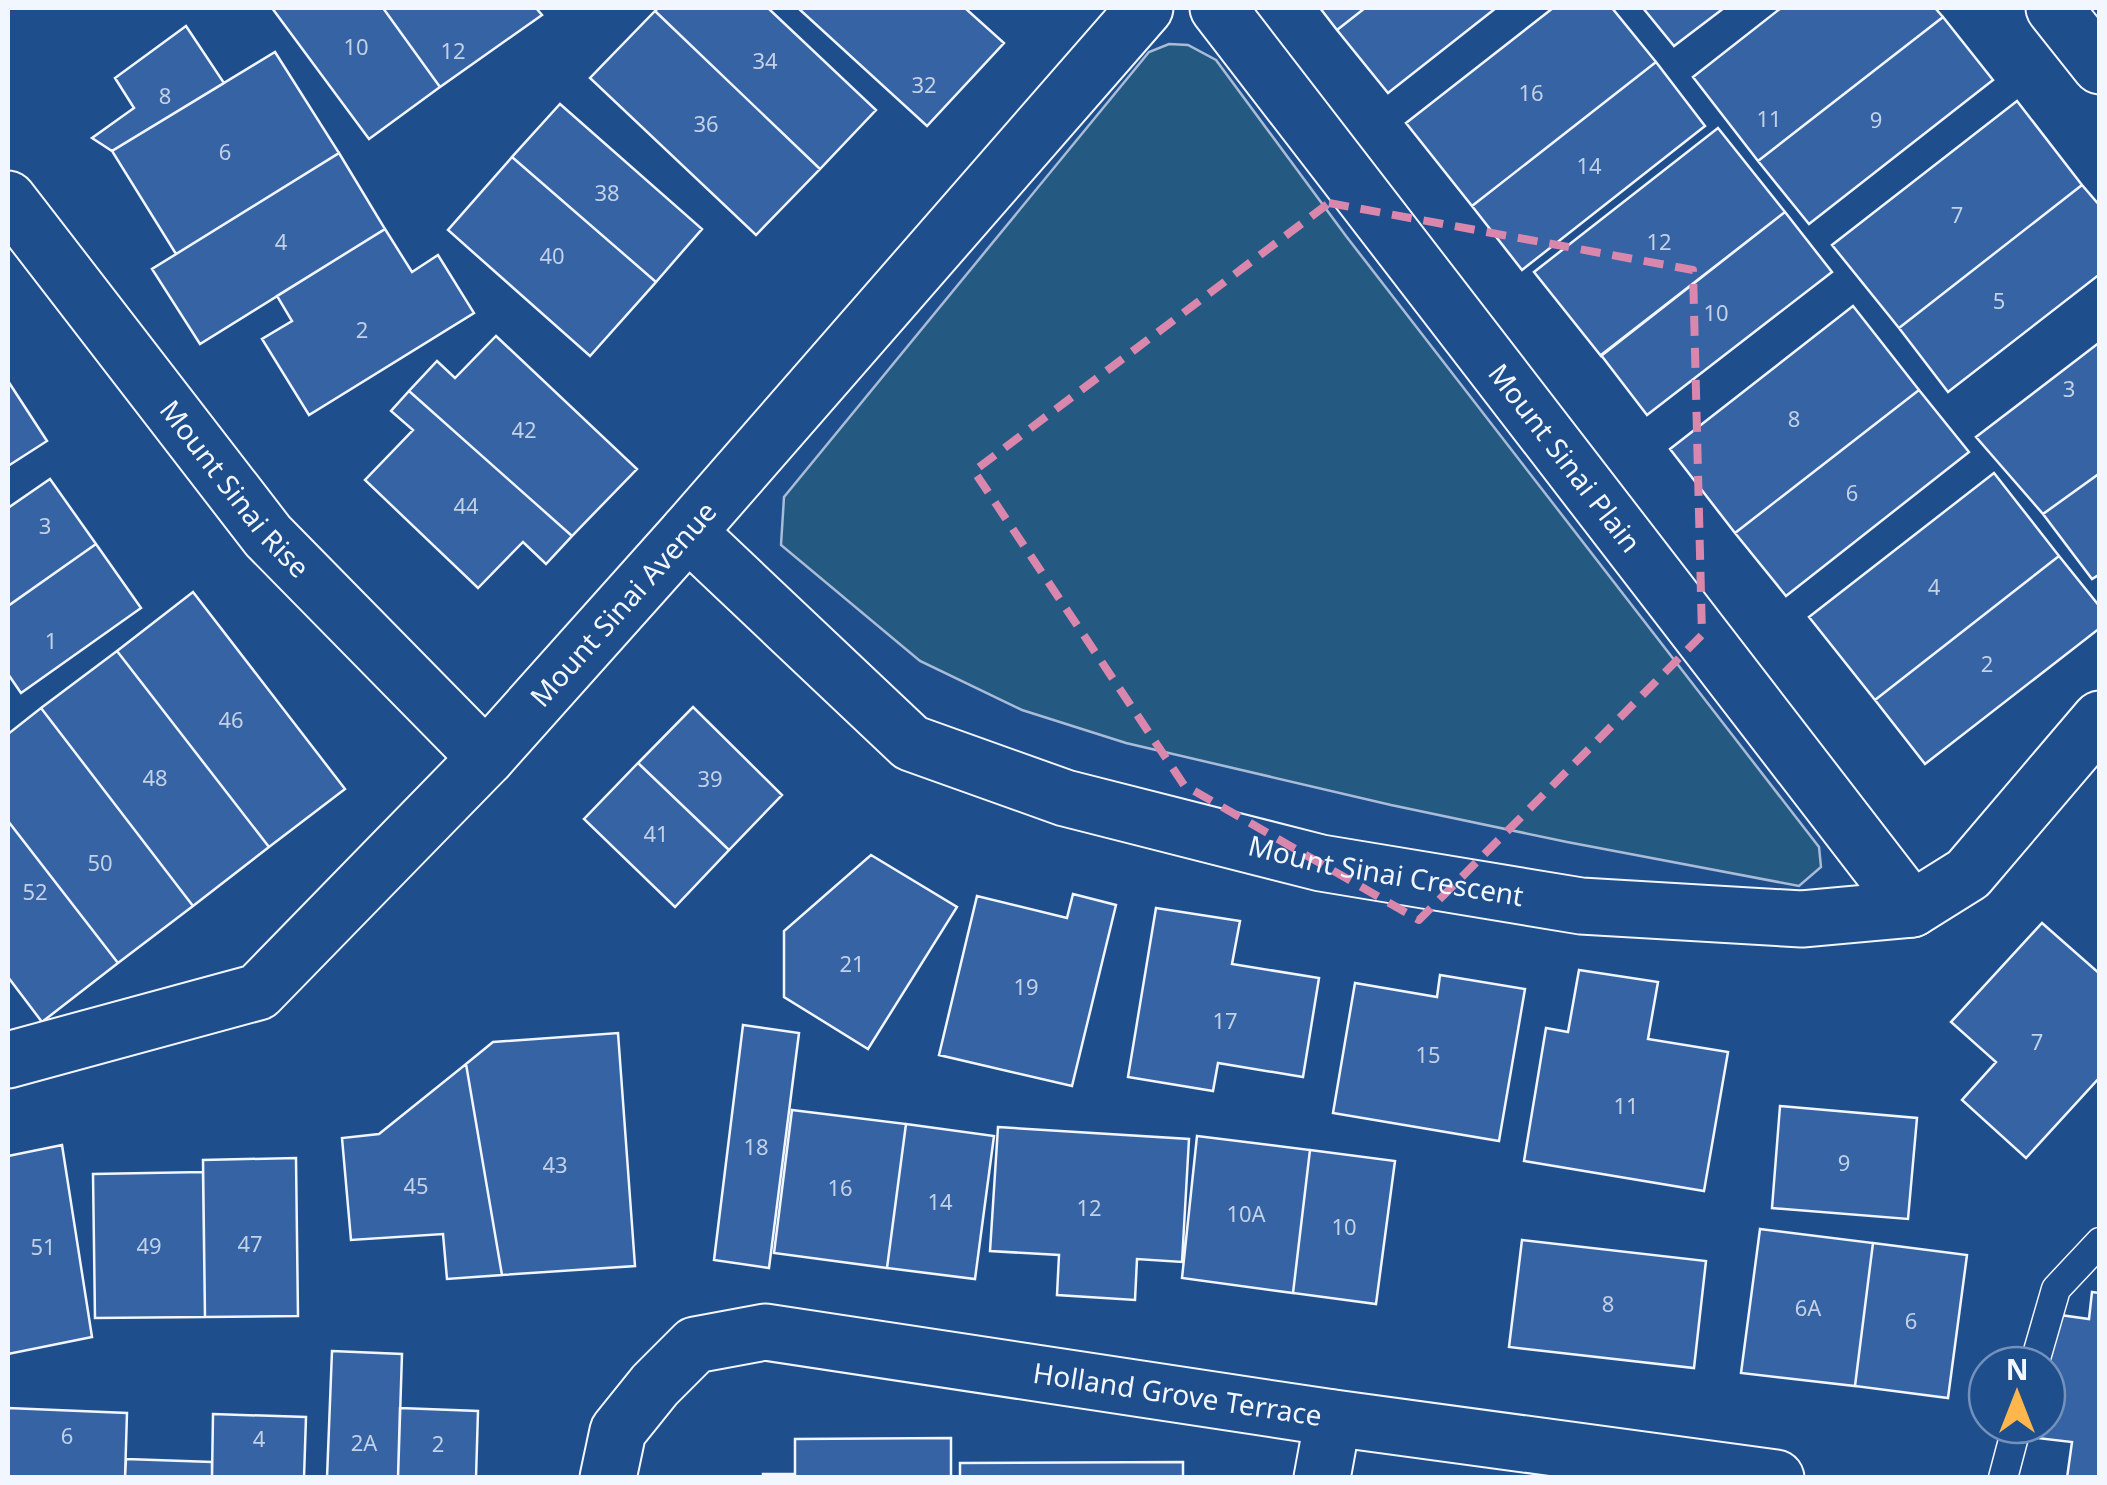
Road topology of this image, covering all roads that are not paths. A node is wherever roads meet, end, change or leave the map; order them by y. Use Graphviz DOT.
graph roads {
  1 [pos="1146,8"];
  2 [pos="1218,8"];
  3 [pos="2054,8"];
  4 [pos="2100,66"];
  5 [pos="8,199"];
  6 [pos="688,532"];
  7 [pos="2100,719"];
  8 [pos="486,758"];
  9 [pos="1912,909"];
  10 [pos="8,1060"];
  11 [pos="2100,1242"];
  12 [pos="2040,1345"];
  13 [pos="1333,1418"];
  14 [pos="2012,1445"];
  15 [pos="613,1454"];
  16 [pos="1322,1478"];
  17 [pos="1776,1478"];
  18 [pos="2003,1478"];
  1 -- 6 [label="street, Mount Sinai Avenue"];
  2 -- 9 [label="street, Mount Sinai Plain"];
  3 -- 4 [label="street"];
  5 -- 8 [label="street, Mount Sinai Rise"];
  6 -- 8 [label="street, Mount Sinai Avenue"];
  6 -- 9 [label="street, Mount Sinai Crescent"];
  7 -- 9 [label="street, Mount Sinai Crescent"];
  8 -- 10 [label="street, Mount Sinai Avenue"];
  11 -- 12 [label="lane"];
  13 -- 15 [label="street, Holland Grove Terrace"];
  13 -- 16 [label="street"];
  13 -- 17 [label="street, Holland Grove Terrace"];
  14 -- 18 [label="lane"];
}
